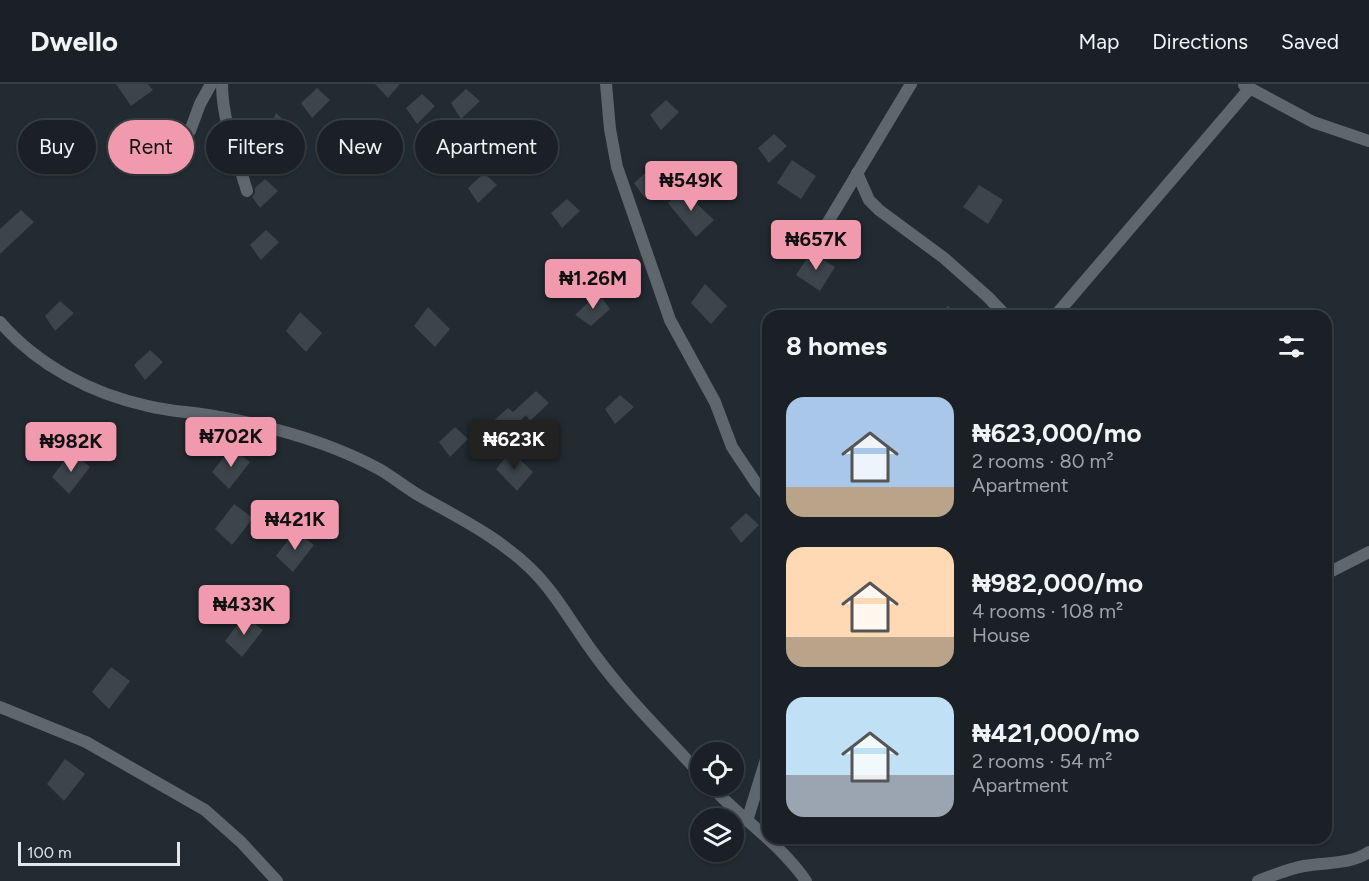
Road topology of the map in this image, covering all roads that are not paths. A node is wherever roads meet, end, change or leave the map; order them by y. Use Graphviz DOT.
graph roads {
  1 [pos="212,84"];
  2 [pos="222,84"];
  3 [pos="606,84"];
  4 [pos="910,84"];
  5 [pos="1246,86"];
  6 [pos="194,120"];
  7 [pos="1369,141"];
  8 [pos="857,172"];
  9 [pos="247,191"];
  10 [pos="822,232"];
  11 [pos="1000,310"];
  12 [pos="1060,310"];
  13 [pos="0,322"];
  14 [pos="5,336"];
  15 [pos="762,490"];
  16 [pos="1369,552"];
  17 [pos="1332,571"];
  18 [pos="0,707"];
  19 [pos="690,764"];
  20 [pos="762,772"];
  21 [pos="721,796"];
  22 [pos="747,821"];
  23 [pos="762,835"];
  24 [pos="772,844"];
  25 [pos="1369,852"];
  26 [pos="278,881"];
  27 [pos="806,881"];
  28 [pos="1258,881"];
  1 -- 6 [label="street"];
  2 -- 9 [label="street"];
  3 -- 15 [label="street"];
  4 -- 8 [label="street"];
  5 -- 7 [label="street"];
  5 -- 12 [label="street"];
  8 -- 10 [label="street"];
  8 -- 11 [label="street"];
  13 -- 14 [label="street"];
  14 -- 19 [label="street"];
  16 -- 17 [label="street"];
  18 -- 26 [label="street"];
  20 -- 22 [label="street"];
  21 -- 22 [label="street"];
  22 -- 23 [label="street"];
  24 -- 27 [label="street"];
  25 -- 28 [label="street"];
}
